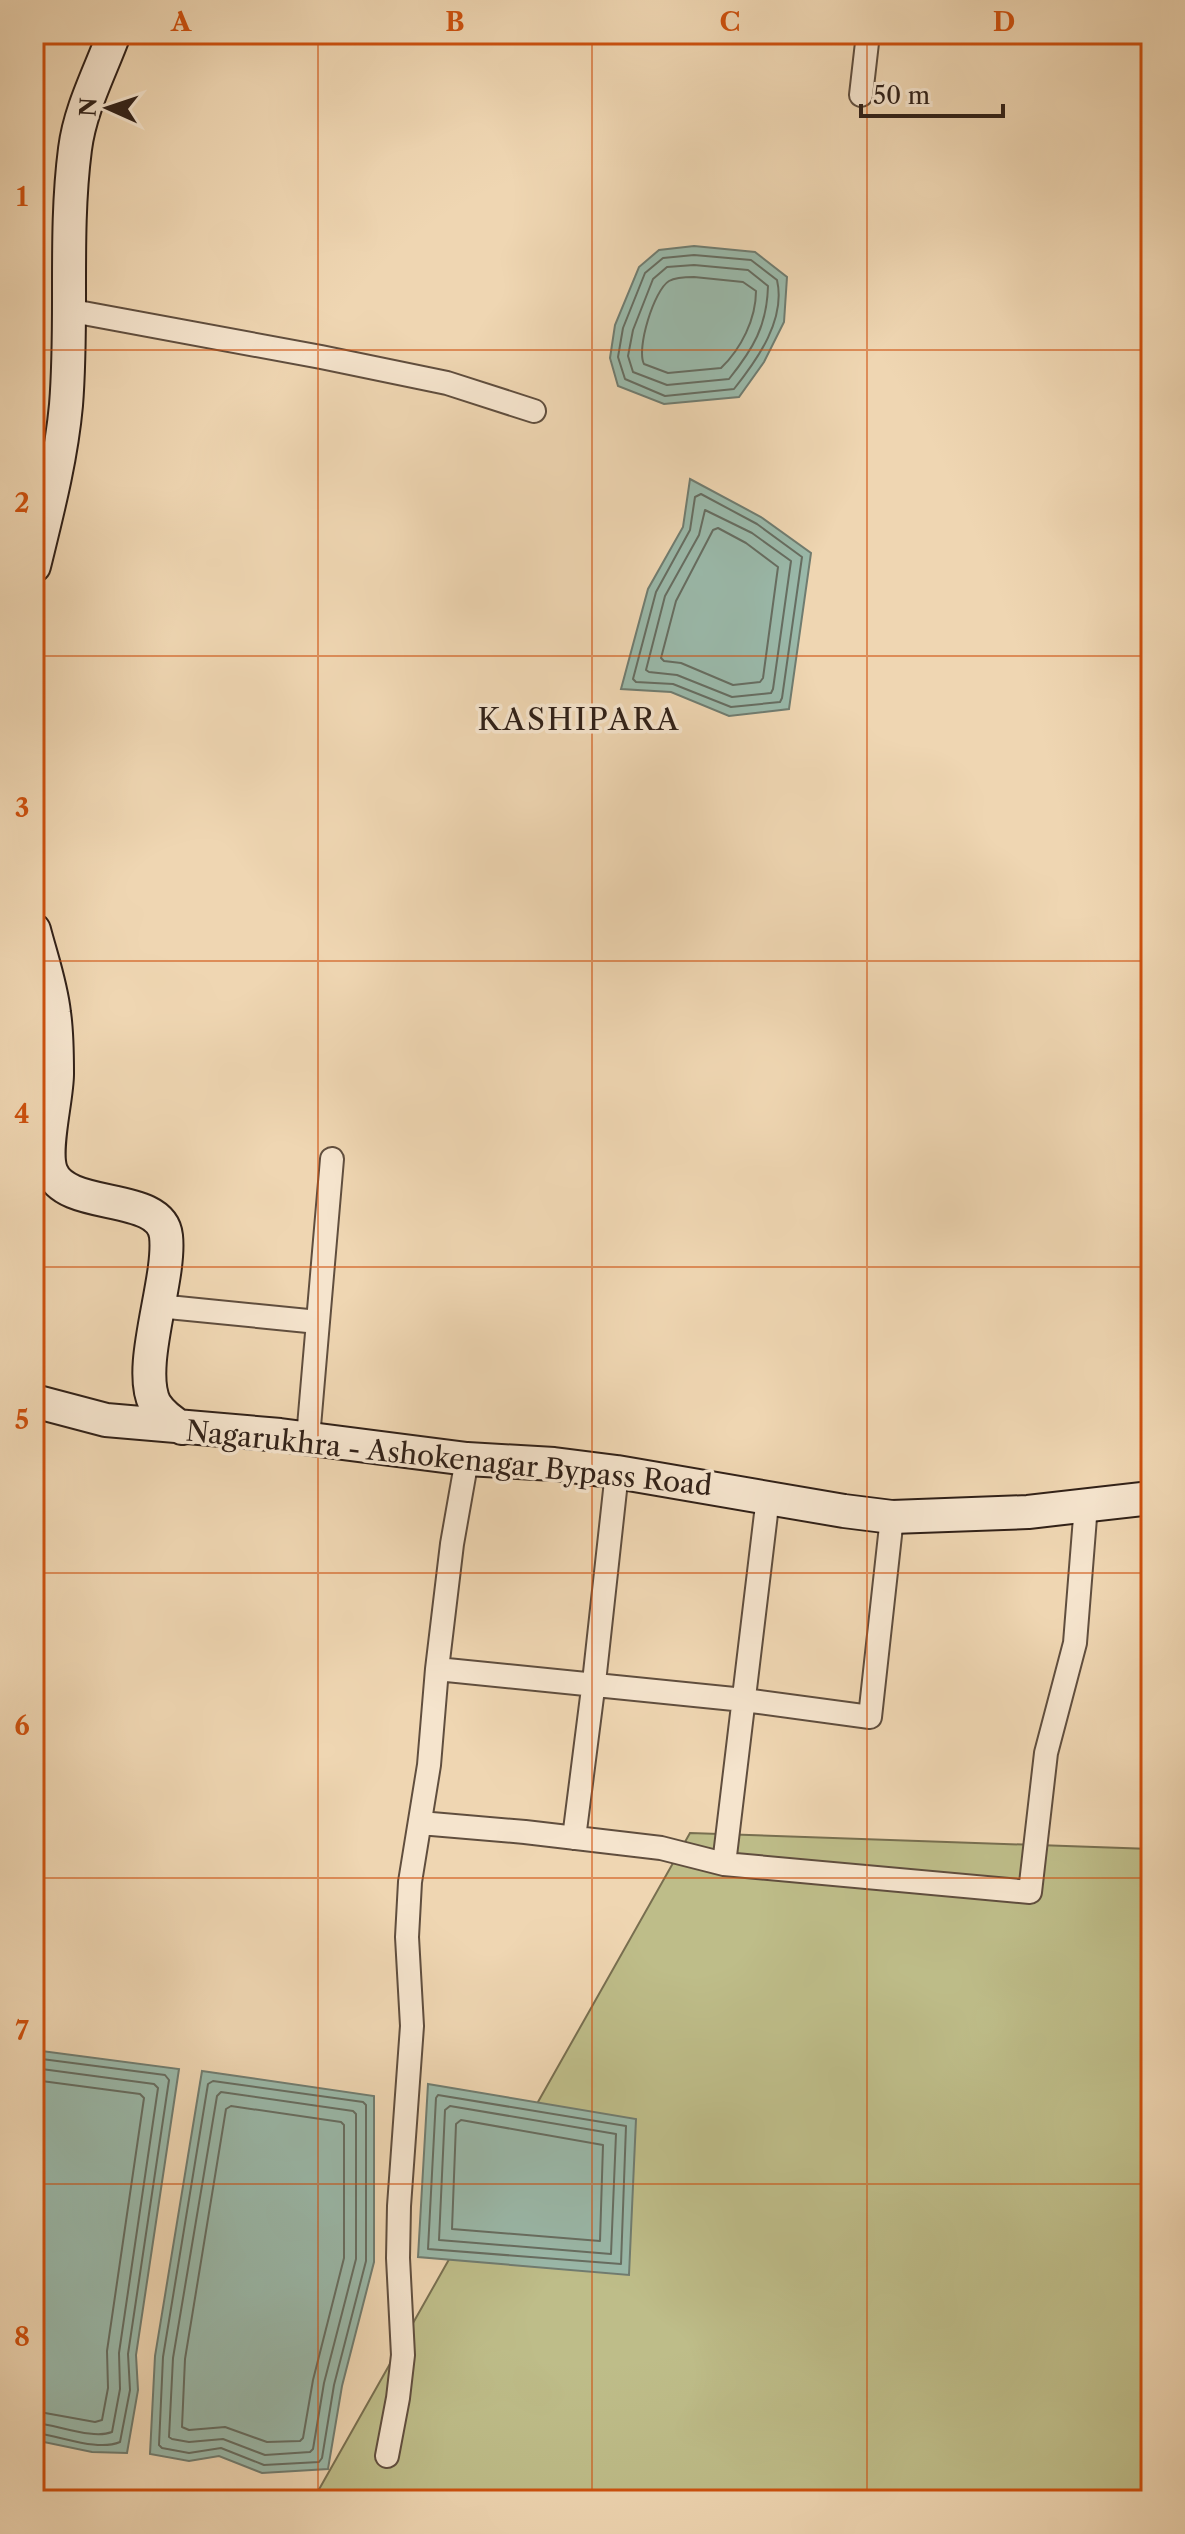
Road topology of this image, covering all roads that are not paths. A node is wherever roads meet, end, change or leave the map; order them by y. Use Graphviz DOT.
graph roads {
  1 [pos="114,34"];
  2 [pos="868,34"];
  3 [pos="861,95"];
  4 [pos="67,310"];
  5 [pos="534,411"];
  6 [pos="34,566"];
  7 [pos="34,930"];
  8 [pos="49,1153"];
  9 [pos="332,1159"];
  10 [pos="34,1182"];
  11 [pos="158,1306"];
  12 [pos="318,1322"];
  13 [pos="148,1378"];
  14 [pos="34,1401"];
  15 [pos="106,1420"];
  16 [pos="182,1428"];
  17 [pos="308,1438"];
  18 [pos="467,1459"];
  19 [pos="617,1472"];
  20 [pos="768,1497"];
  21 [pos="1151,1498"];
  22 [pos="1086,1505"];
  23 [pos="892,1517"];
  24 [pos="437,1669"];
  25 [pos="593,1686"];
  26 [pos="744,1700"];
  27 [pos="420,1823"];
  28 [pos="574,1838"];
  29 [pos="724,1864"];
  30 [pos="387,2456"];
  1 -- 4 [label="street"];
  2 -- 3 [label="street"];
  4 -- 5 [label="street"];
  4 -- 6 [label="street"];
  7 -- 8 [label="street"];
  8 -- 10 [label="street"];
  8 -- 11 [label="street"];
  9 -- 12 [label="street"];
  11 -- 12 [label="street"];
  11 -- 13 [label="street"];
  12 -- 17 [label="street"];
  13 -- 15 [label="street"];
  13 -- 16 [label="street"];
  14 -- 15 [label="street, Nagarukhra - Ashokenagar Bypass Road"];
  15 -- 16 [label="street, Nagarukhra - Ashokenagar Bypass Road"];
  16 -- 17 [label="street, Nagarukhra - Ashokenagar Bypass Road"];
  17 -- 18 [label="street, Nagarukhra - Ashokenagar Bypass Road"];
  18 -- 19 [label="street, Nagarukhra - Ashokenagar Bypass Road"];
  18 -- 24 [label="street"];
  19 -- 20 [label="street, Nagarukhra - Ashokenagar Bypass Road"];
  19 -- 25 [label="street"];
  20 -- 23 [label="street, Nagarukhra - Ashokenagar Bypass Road"];
  20 -- 26 [label="street"];
  21 -- 22 [label="street, Nagarukhra - Ashokenagar Bypass Road"];
  22 -- 23 [label="street, Nagarukhra - Ashokenagar Bypass Road"];
  22 -- 29 [label="street"];
  23 -- 26 [label="street"];
  24 -- 25 [label="street"];
  24 -- 27 [label="street"];
  25 -- 26 [label="street"];
  25 -- 28 [label="street"];
  26 -- 29 [label="street"];
  27 -- 28 [label="street"];
  27 -- 30 [label="street"];
  28 -- 29 [label="street"];
}
